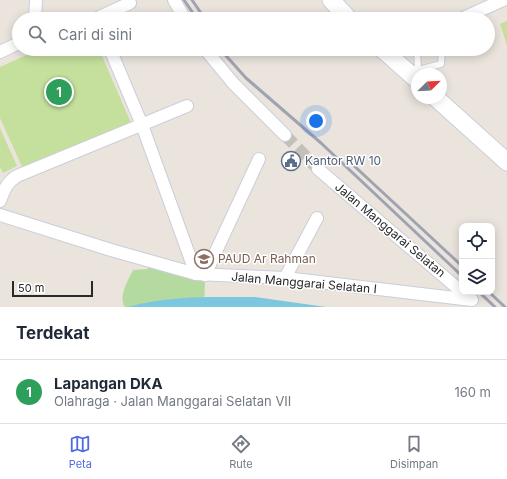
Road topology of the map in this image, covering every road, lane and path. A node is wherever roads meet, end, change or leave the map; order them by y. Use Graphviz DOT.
graph roads {
  1 [pos="36,0"];
  2 [pos="174,0"];
  3 [pos="331,0"];
  4 [pos="502,0"];
  5 [pos="130,3"];
  6 [pos="35,12"];
  7 [pos="111,12"];
  8 [pos="181,12"];
  9 [pos="342,12"];
  10 [pos="476,12"];
  11 [pos="12,46"];
  12 [pos="0,52"];
  13 [pos="113,56"];
  14 [pos="211,56"];
  15 [pos="395,56"];
  16 [pos="417,56"];
  17 [pos="442,56"];
  18 [pos="416,68"];
  19 [pos="433,68"];
  20 [pos="411,71"];
  21 [pos="443,104"];
  22 [pos="187,106"];
  23 [pos="142,125"];
  24 [pos="285,136"];
  25 [pos="259,159"];
  26 [pos="507,162"];
  27 [pos="318,170"];
  28 [pos="0,200"];
  29 [pos="0,215"];
  30 [pos="317,218"];
  31 [pos="200,274"];
  32 [pos="285,278"];
  33 [pos="459,289"];
  34 [pos="466,295"];
  35 [pos="476,304"];
  1 -- 6 [label="street"];
  2 -- 8 [label="street"];
  3 -- 9 [label="street"];
  4 -- 10 [label="street"];
  5 -- 7 [label="street"];
  11 -- 12 [label="street"];
  13 -- 23 [label="street"];
  14 -- 24 [label="street"];
  15 -- 20 [label="street"];
  16 -- 18 [label="lane"];
  17 -- 19 [label="lane"];
  21 -- 26 [label="street"];
  22 -- 23 [label="street"];
  23 -- 28 [label="street"];
  23 -- 31 [label="street"];
  25 -- 31 [label="street"];
  27 -- 33 [label="street, Jalan Manggarai Selatan"];
  29 -- 31 [label="street, Jalan Manggarai Selatan I"];
  30 -- 32 [label="street"];
  31 -- 32 [label="street, Jalan Manggarai Selatan I"];
  32 -- 35 [label="street, Jalan Manggarai Selatan I"];
  34 -- 35 [label="street, Jalan Manggarai Selatan"];
}
